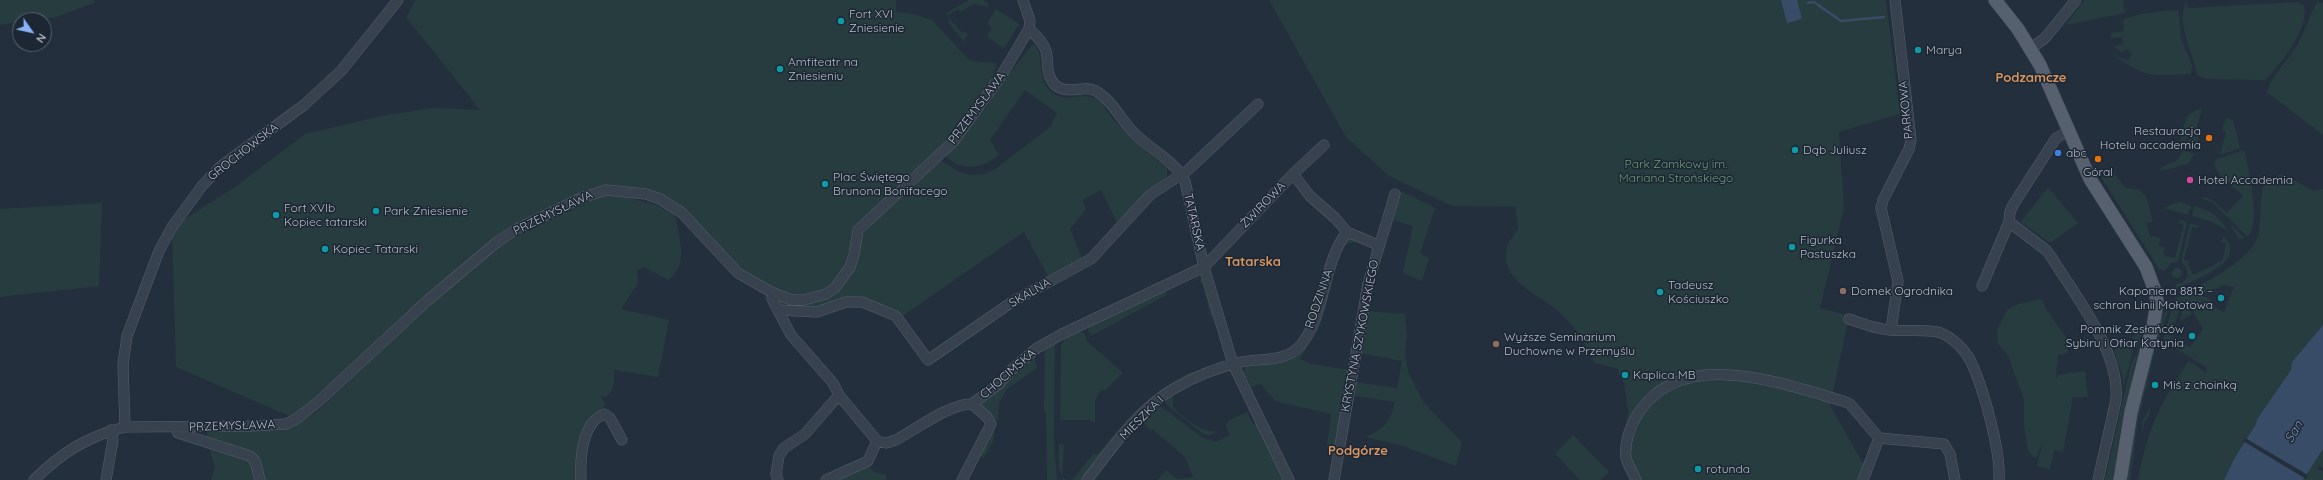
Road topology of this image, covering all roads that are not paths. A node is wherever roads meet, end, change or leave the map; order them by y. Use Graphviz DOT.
graph roads {
  1 [pos="398,0"];
  2 [pos="1023,0"];
  3 [pos="1895,0"];
  4 [pos="1995,0"];
  5 [pos="2076,0"];
  6 [pos="1029,29"];
  7 [pos="2030,49"];
  8 [pos="1258,104"];
  9 [pos="2069,131"];
  10 [pos="1324,145"];
  11 [pos="1181,174"];
  12 [pos="1292,174"];
  13 [pos="1395,194"];
  14 [pos="2009,222"];
  15 [pos="1347,232"];
  16 [pos="1378,245"];
  17 [pos="1204,267"];
  18 [pos="1982,286"];
  19 [pos="772,293"];
  20 [pos="778,310"];
  21 [pos="1850,319"];
  22 [pos="1891,330"];
  23 [pos="1233,364"];
  24 [pos="839,395"];
  25 [pos="972,404"];
  26 [pos="125,427"];
  27 [pos="177,427"];
  28 [pos="111,430"];
  29 [pos="1879,438"];
  30 [pos="622,440"];
  31 [pos="877,440"];
  32 [pos="34,480"];
  33 [pos="106,480"];
  34 [pos="260,480"];
  35 [pos="581,480"];
  36 [pos="778,480"];
  37 [pos="826,480"];
  38 [pos="962,480"];
  39 [pos="1087,480"];
  40 [pos="1289,480"];
  41 [pos="1334,480"];
  42 [pos="1636,480"];
  43 [pos="1863,480"];
  44 [pos="1955,480"];
  45 [pos="1999,480"];
  46 [pos="2098,480"];
  47 [pos="2120,480"];
  1 -- 26 [label="street, GROCHOWSKA"];
  2 -- 6 [label="street"];
  3 -- 22 [label="street, PARKOWA"];
  4 -- 7 [label="main road"];
  5 -- 7 [label="street"];
  6 -- 11 [label="street, TATARSKA"];
  6 -- 19 [label="street, PRZEMYSŁAWA"];
  7 -- 9 [label="main road"];
  8 -- 11 [label="street, SKALNA"];
  9 -- 14 [label="street"];
  9 -- 47 [label="main road"];
  10 -- 12 [label="street, ŻWIROWA"];
  11 -- 17 [label="street, TATARSKA"];
  11 -- 20 [label="street, SKALNA"];
  12 -- 15 [label="street"];
  12 -- 17 [label="street, ŻWIROWA"];
  13 -- 16 [label="street, KRYSTYNA SZYKOWSKIEGO"];
  14 -- 18 [label="street"];
  14 -- 46 [label="street"];
  15 -- 16 [label="street"];
  15 -- 23 [label="street, RODZINNA"];
  16 -- 41 [label="street, KRYSTYNA SZYKOWSKIEGO"];
  17 -- 23 [label="street, TATARSKA"];
  17 -- 25 [label="street, CHOCIMSKA"];
  19 -- 20 [label="street"];
  19 -- 27 [label="street, PRZEMYSŁAWA"];
  20 -- 24 [label="street"];
  21 -- 22 [label="street"];
  22 -- 45 [label="street"];
  23 -- 39 [label="street, MIESZKA I"];
  23 -- 40 [label="street, TATARSKA"];
  24 -- 31 [label="street"];
  24 -- 36 [label="street"];
  25 -- 31 [label="street, CHOCIMSKA"];
  25 -- 38 [label="street"];
  26 -- 27 [label="street, PRZEMYSŁAWA"];
  26 -- 28 [label="street, PRZEMYSŁAWA"];
  27 -- 34 [label="street"];
  28 -- 32 [label="street, PRZEMYSŁAWA"];
  28 -- 33 [label="street"];
  29 -- 42 [label="street"];
  29 -- 43 [label="street"];
  29 -- 44 [label="street"];
  30 -- 35 [label="street"];
  31 -- 37 [label="street"];
}
